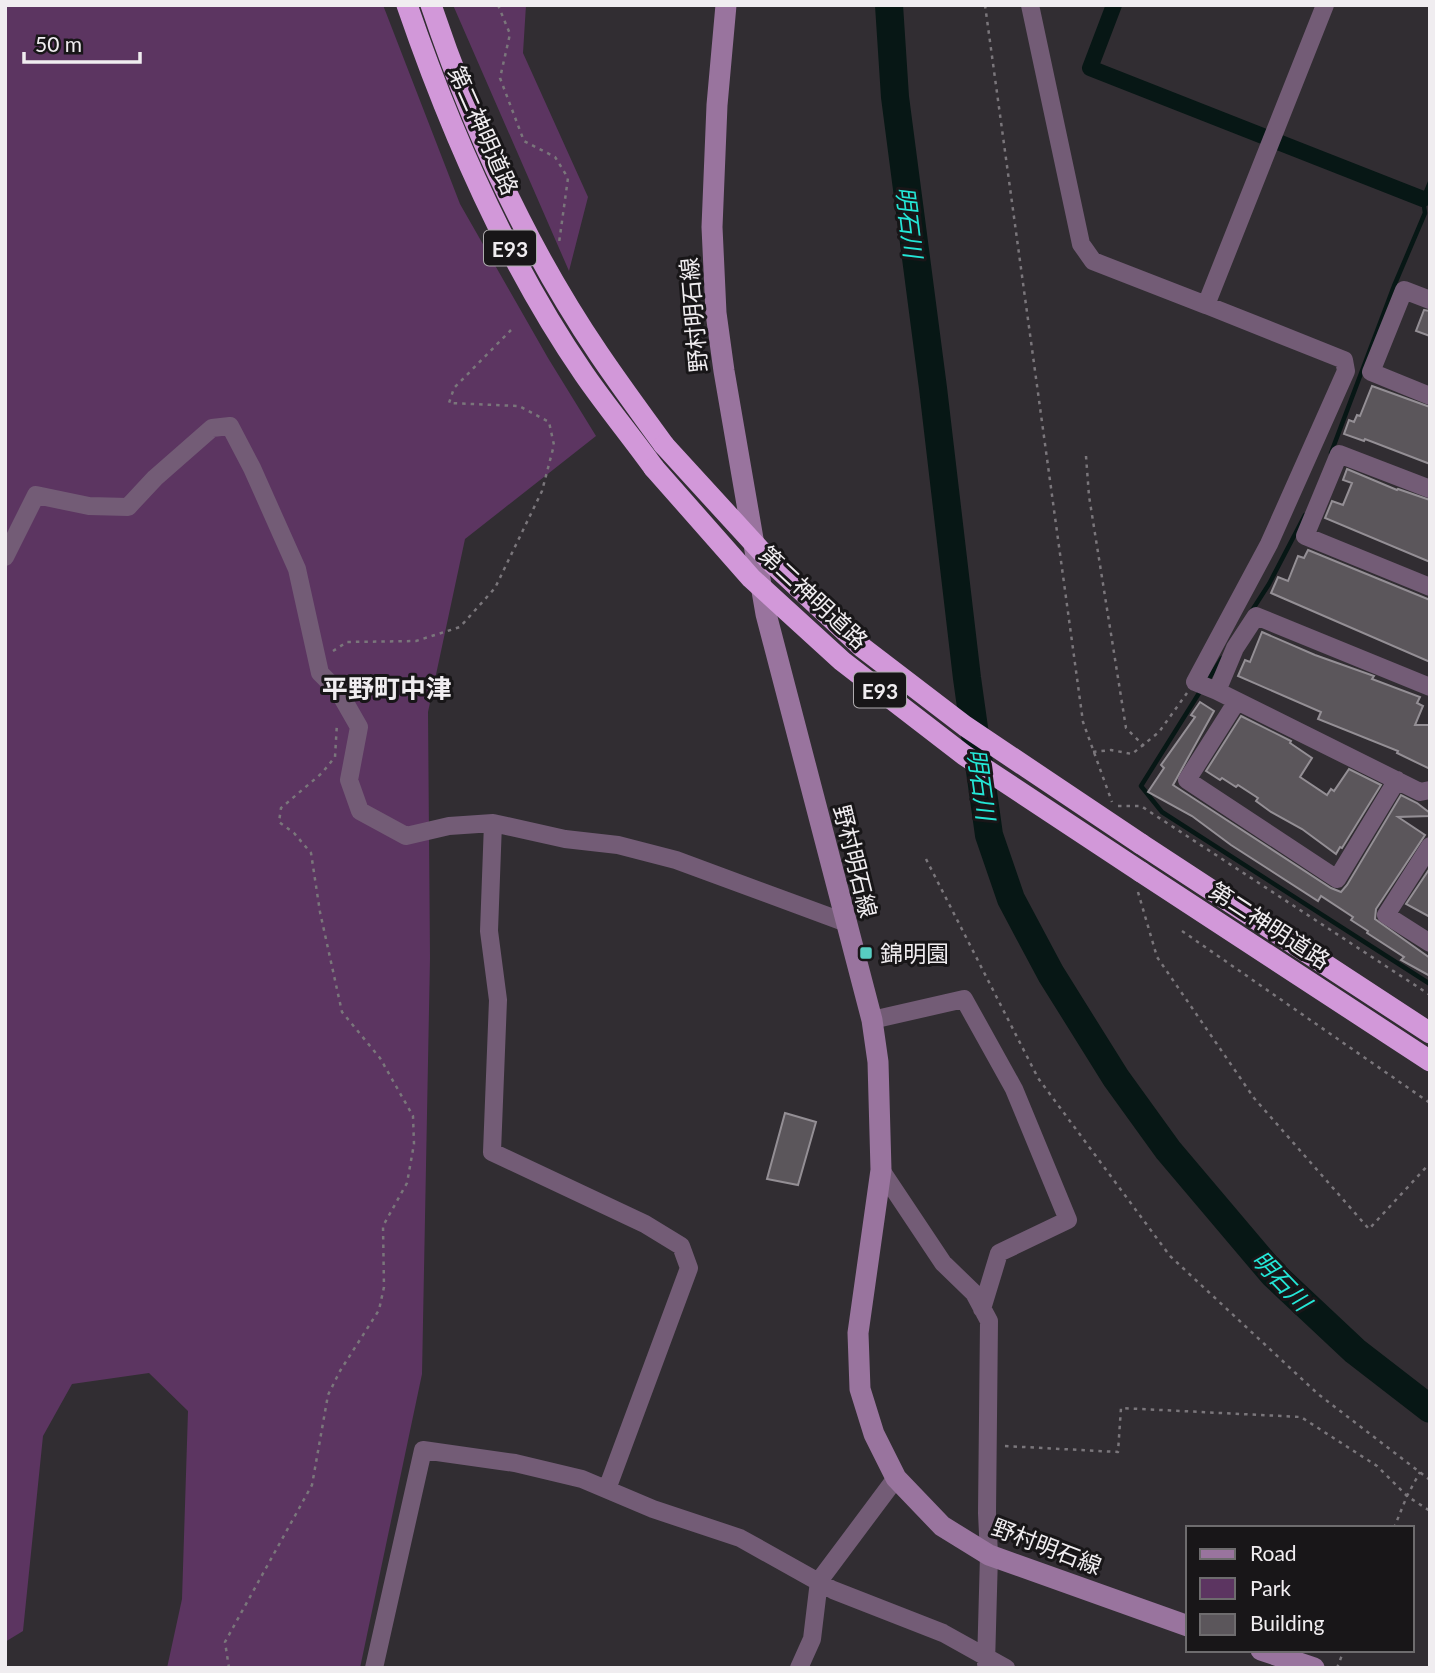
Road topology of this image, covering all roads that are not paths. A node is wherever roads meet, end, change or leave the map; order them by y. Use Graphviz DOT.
graph roads {
  1 [pos="407,5"];
  2 [pos="431,5"];
  3 [pos="726,5"];
  4 [pos="1030,5"];
  5 [pos="1325,5"];
  6 [pos="1430,300"];
  7 [pos="1206,305"];
  8 [pos="1430,396"];
  9 [pos="1430,489"];
  10 [pos="5,557"];
  11 [pos="1430,587"];
  12 [pos="1430,687"];
  13 [pos="1217,691"];
  14 [pos="1237,701"];
  15 [pos="1397,780"];
  16 [pos="1430,790"];
  17 [pos="493,823"];
  18 [pos="1430,847"];
  19 [pos="844,922"];
  20 [pos="1430,943"];
  21 [pos="872,1020"];
  22 [pos="1430,1034"];
  23 [pos="1430,1061"];
  24 [pos="881,1170"];
  25 [pos="982,1309"];
  26 [pos="896,1478"];
  27 [pos="607,1489"];
  28 [pos="989,1555"];
  29 [pos="819,1581"];
  30 [pos="1186,1625"];
  31 [pos="1267,1652"];
  32 [pos="986,1662"];
  33 [pos="374,1668"];
  34 [pos="799,1668"];
  35 [pos="1006,1668"];
  36 [pos="1314,1668"];
  1 -- 23 [label="highway, 第二神明道路 / E93, bridge"];
  2 -- 22 [label="highway, 第二神明道路 / E93, bridge"];
  3 -- 19 [label="main road, 野村明石線"];
  4 -- 7 [label="street"];
  5 -- 7 [label="street"];
  6 -- 8 [label="street"];
  7 -- 13 [label="street"];
  9 -- 11 [label="street"];
  10 -- 17 [label="street"];
  12 -- 13 [label="street"];
  13 -- 14 [label="street"];
  14 -- 15 [label="street"];
  14 -- 15 [label="street"];
  15 -- 16 [label="street"];
  17 -- 19 [label="street"];
  17 -- 27 [label="street"];
  18 -- 20 [label="street"];
  19 -- 21 [label="main road, 野村明石線"];
  21 -- 24 [label="main road, 野村明石線"];
  21 -- 25 [label="street"];
  24 -- 25 [label="street"];
  24 -- 26 [label="main road, 野村明石線"];
  25 -- 28 [label="street"];
  26 -- 28 [label="main road, 野村明石線"];
  26 -- 29 [label="street"];
  27 -- 29 [label="street"];
  27 -- 33 [label="street"];
  28 -- 30 [label="main road, 野村明石線"];
  28 -- 32 [label="street"];
  29 -- 32 [label="street"];
  29 -- 34 [label="street"];
  31 -- 36 [label="main road"];
  32 -- 35 [label="street"];
}
